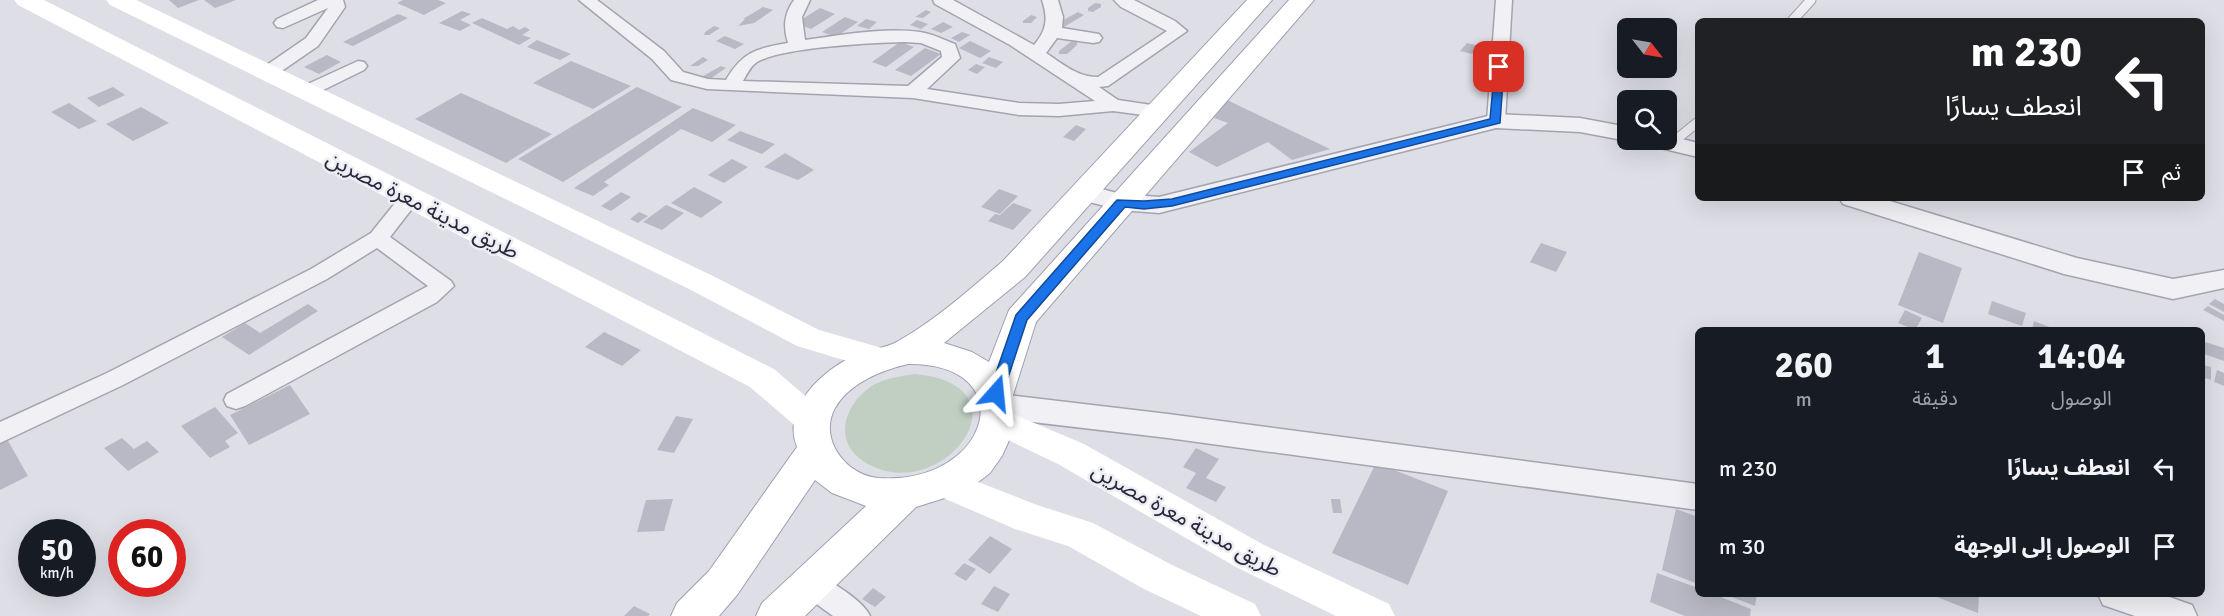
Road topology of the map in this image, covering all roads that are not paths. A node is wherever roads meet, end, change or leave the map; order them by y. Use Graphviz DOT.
graph roads {
  1 [pos="26,0"];
  2 [pos="118,0"];
  3 [pos="333,0"];
  4 [pos="587,0"];
  5 [pos="802,0"];
  6 [pos="944,0"];
  7 [pos="1050,0"];
  8 [pos="1122,0"];
  9 [pos="1260,0"];
  10 [pos="1302,0"];
  11 [pos="1504,0"];
  12 [pos="1811,0"];
  13 [pos="1795,18"];
  14 [pos="283,23"];
  15 [pos="1054,32"];
  16 [pos="1093,38"];
  17 [pos="798,47"];
  18 [pos="1036,53"];
  19 [pos="358,66"];
  20 [pos="267,73"];
  21 [pos="1075,79"];
  22 [pos="732,84"];
  23 [pos="305,92"];
  24 [pos="913,92"];
  25 [pos="1113,105"];
  26 [pos="1158,111"];
  27 [pos="1496,121"];
  28 [pos="1695,124"];
  29 [pos="1617,132"];
  30 [pos="1677,134"];
  31 [pos="1677,144"];
  32 [pos="1695,149"];
  33 [pos="1086,192"];
  34 [pos="411,197"];
  35 [pos="1862,201"];
  36 [pos="1121,202"];
  37 [pos="378,238"];
  38 [pos="2224,279"];
  39 [pos="892,355"];
  40 [pos="236,400"];
  41 [pos="998,407"];
  42 [pos="0,433"];
  43 [pos="814,435"];
  44 [pos="945,483"];
  45 [pos="905,494"];
  46 [pos="1695,497"];
  47 [pos="810,584"];
  48 [pos="2125,597"];
  49 [pos="692,616"];
  50 [pos="777,616"];
  51 [pos="856,616"];
  52 [pos="1241,616"];
  53 [pos="1375,616"];
  54 [pos="2179,616"];
  1 -- 34 [label="main road, طريق مدينة معرة مصرين"];
  2 -- 20 [label="main road"];
  3 -- 14 [label="street"];
  3 -- 20 [label="street"];
  4 -- 22 [label="street"];
  5 -- 17 [label="street"];
  6 -- 18 [label="street"];
  7 -- 15 [label="street"];
  8 -- 21 [label="street"];
  9 -- 26 [label="main road"];
  10 -- 36 [label="main road"];
  11 -- 27 [label="street"];
  12 -- 13 [label="lane"];
  15 -- 16 [label="street"];
  15 -- 18 [label="street"];
  17 -- 22 [label="street"];
  17 -- 24 [label="street"];
  18 -- 21 [label="street"];
  19 -- 23 [label="street"];
  20 -- 23 [label="main road"];
  21 -- 25 [label="street"];
  22 -- 24 [label="street"];
  23 -- 39 [label="main road"];
  24 -- 25 [label="street"];
  25 -- 26 [label="street"];
  26 -- 33 [label="main road"];
  27 -- 29 [label="street"];
  27 -- 36 [label="street"];
  28 -- 30 [label="lane"];
  31 -- 32 [label="street"];
  33 -- 36 [label="street"];
  33 -- 39 [label="main road"];
  34 -- 37 [label="street"];
  34 -- 43 [label="main road, طريق مدينة معرة مصرين"];
  35 -- 38 [label="street"];
  36 -- 41 [label="main road"];
  37 -- 40 [label="street"];
  37 -- 42 [label="street"];
  39 -- 41 [label="main road"];
  39 -- 43 [label="main road"];
  41 -- 44 [label="main road"];
  41 -- 46 [label="street"];
  41 -- 53 [label="main road, طريق مدينة معرة مصرين"];
  43 -- 45 [label="main road"];
  43 -- 49 [label="main road"];
  44 -- 45 [label="main road"];
  44 -- 52 [label="main road"];
  45 -- 47 [label="main road"];
  47 -- 50 [label="main road"];
  47 -- 51 [label="street"];
  48 -- 54 [label="street"];
}
